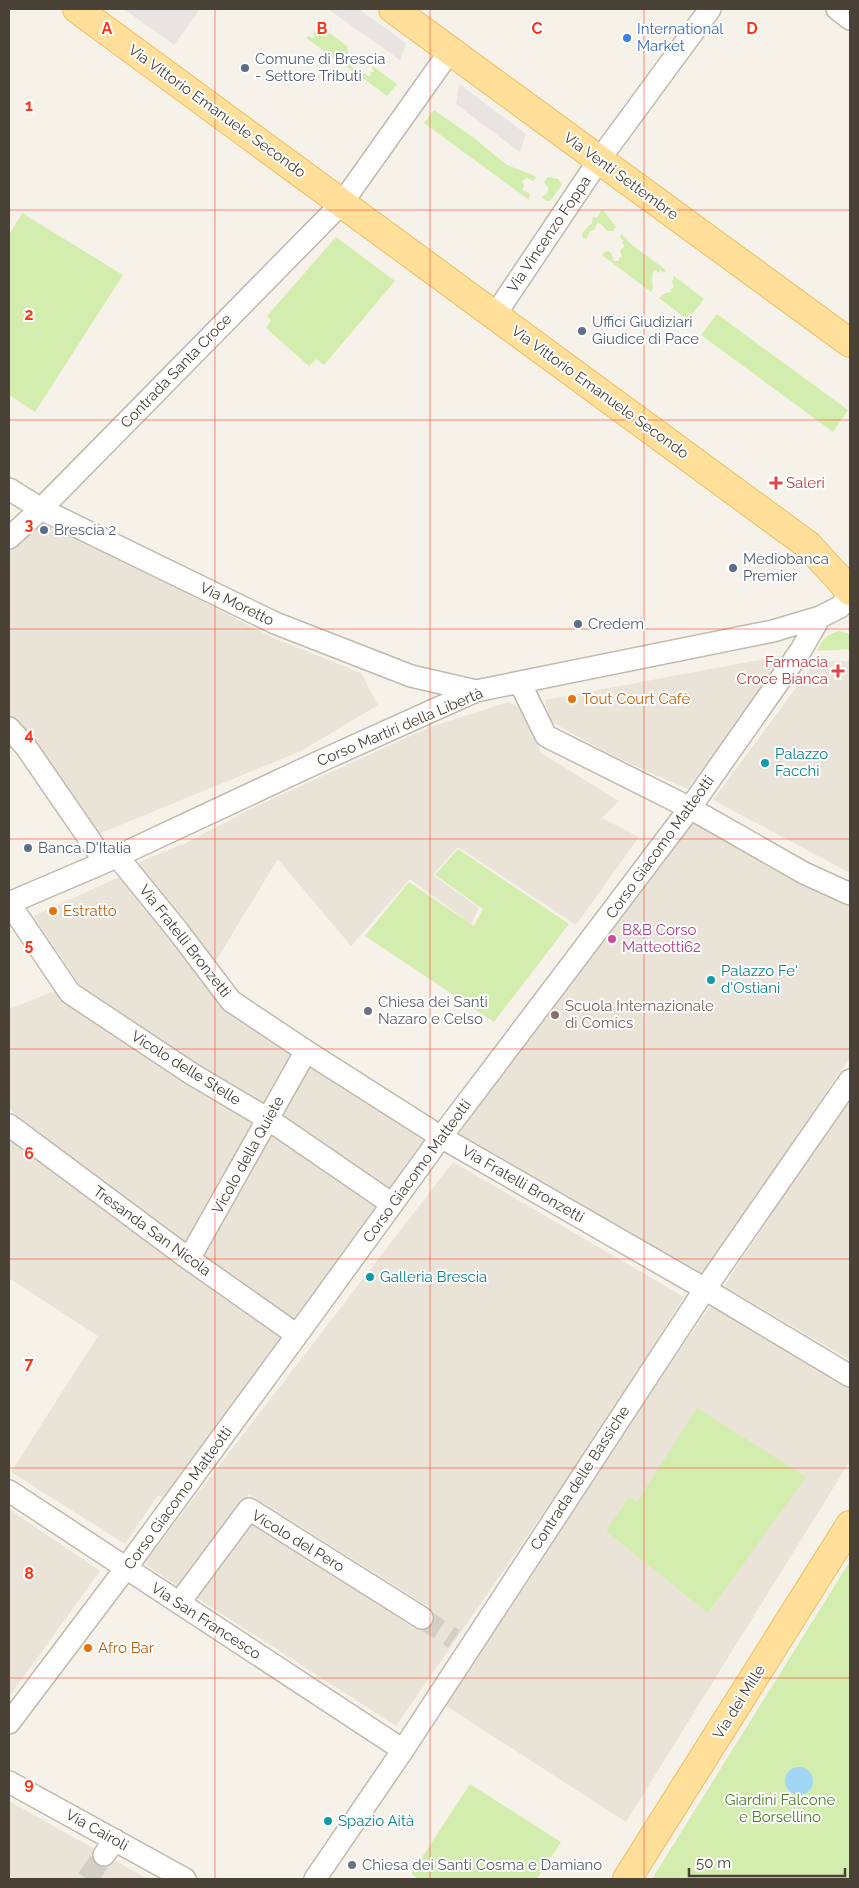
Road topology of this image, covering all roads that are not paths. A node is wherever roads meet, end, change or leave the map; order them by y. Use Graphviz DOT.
graph roads {
  1 [pos="392,9"];
  2 [pos="710,9"];
  3 [pos="837,9"];
  4 [pos="90,12"];
  5 [pos="850,19"];
  6 [pos="450,51"];
  7 [pos="599,160"];
  8 [pos="342,203"];
  9 [pos="495,315"];
  10 [pos="850,343"];
  11 [pos="9,489"];
  12 [pos="41,509"];
  13 [pos="9,538"];
  14 [pos="847,597"];
  15 [pos="820,617"];
  16 [pos="520,683"];
  17 [pos="476,691"];
  18 [pos="9,728"];
  19 [pos="690,808"];
  20 [pos="111,859"];
  21 [pos="850,894"];
  22 [pos="9,903"];
  23 [pos="306,1052"];
  24 [pos="850,1080"];
  25 [pos="268,1119"];
  26 [pos="9,1124"];
  27 [pos="441,1137"];
  28 [pos="392,1204"];
  29 [pos="189,1259"];
  30 [pos="705,1289"];
  31 [pos="298,1336"];
  32 [pos="850,1376"];
  33 [pos="9,1491"];
  34 [pos="850,1525"];
  35 [pos="126,1568"];
  36 [pos="179,1603"];
  37 [pos="422,1618"];
  38 [pos="9,1723"];
  39 [pos="403,1750"];
  40 [pos="9,1782"];
  41 [pos="185,1879"];
  42 [pos="315,1879"];
  43 [pos="627,1879"];
  1 -- 6 [label="main road, Via Venti Settembre"];
  2 -- 7 [label="street, Via Vincenzo Foppa"];
  3 -- 5 [label="street"];
  4 -- 8 [label="main road, Via Vittorio Emanuele Secondo"];
  6 -- 7 [label="main road, Via Venti Settembre"];
  6 -- 8 [label="street"];
  7 -- 9 [label="street, Via Vincenzo Foppa"];
  7 -- 10 [label="main road, Via Venti Settembre"];
  8 -- 9 [label="main road, Via Vittorio Emanuele Secondo"];
  8 -- 12 [label="street, Contrada Santa Croce"];
  9 -- 14 [label="main road, Via Vittorio Emanuele Secondo"];
  11 -- 12 [label="street, Via Moretto"];
  12 -- 13 [label="street, Contrada Santa Croce"];
  12 -- 17 [label="street, Via Moretto"];
  14 -- 15 [label="street, Corso Martiri della Libertà"];
  15 -- 16 [label="street, Corso Martiri della Libertà"];
  15 -- 19 [label="street, Corso Giacomo Matteotti"];
  16 -- 17 [label="street, Corso Martiri della Libertà"];
  16 -- 19 [label="street"];
  17 -- 20 [label="street, Corso Martiri della Libertà"];
  18 -- 20 [label="street, Via Fratelli Bronzetti"];
  19 -- 21 [label="street"];
  19 -- 27 [label="street, Corso Giacomo Matteotti"];
  20 -- 22 [label="street, Corso Martiri della Libertà"];
  20 -- 23 [label="street, Via Fratelli Bronzetti"];
  22 -- 25 [label="street, Vicolo delle Stelle"];
  23 -- 25 [label="street, Vicolo della Quiete"];
  23 -- 27 [label="street, Via Fratelli Bronzetti"];
  24 -- 30 [label="street, Contrada delle Bassiche"];
  25 -- 28 [label="street, Vicolo delle Stelle"];
  25 -- 29 [label="street, Vicolo della Quiete"];
  26 -- 29 [label="street, Tresanda San Nicola"];
  27 -- 28 [label="street, Corso Giacomo Matteotti"];
  27 -- 30 [label="street, Via Fratelli Bronzetti"];
  28 -- 31 [label="street, Corso Giacomo Matteotti"];
  29 -- 31 [label="street, Tresanda San Nicola"];
  30 -- 32 [label="street, Via Fratelli Bronzetti"];
  30 -- 39 [label="street, Contrada delle Bassiche"];
  31 -- 35 [label="street, Corso Giacomo Matteotti"];
  33 -- 35 [label="street, Via San Francesco"];
  34 -- 43 [label="main road, Via dei Mille"];
  35 -- 36 [label="street, Via San Francesco"];
  35 -- 38 [label="street, Corso Giacomo Matteotti"];
  36 -- 37 [label="street, Vicolo del Pero"];
  36 -- 39 [label="street, Via San Francesco"];
  39 -- 42 [label="street, Contrada delle Bassiche"];
  40 -- 41 [label="street, Via Cairoli"];
}
